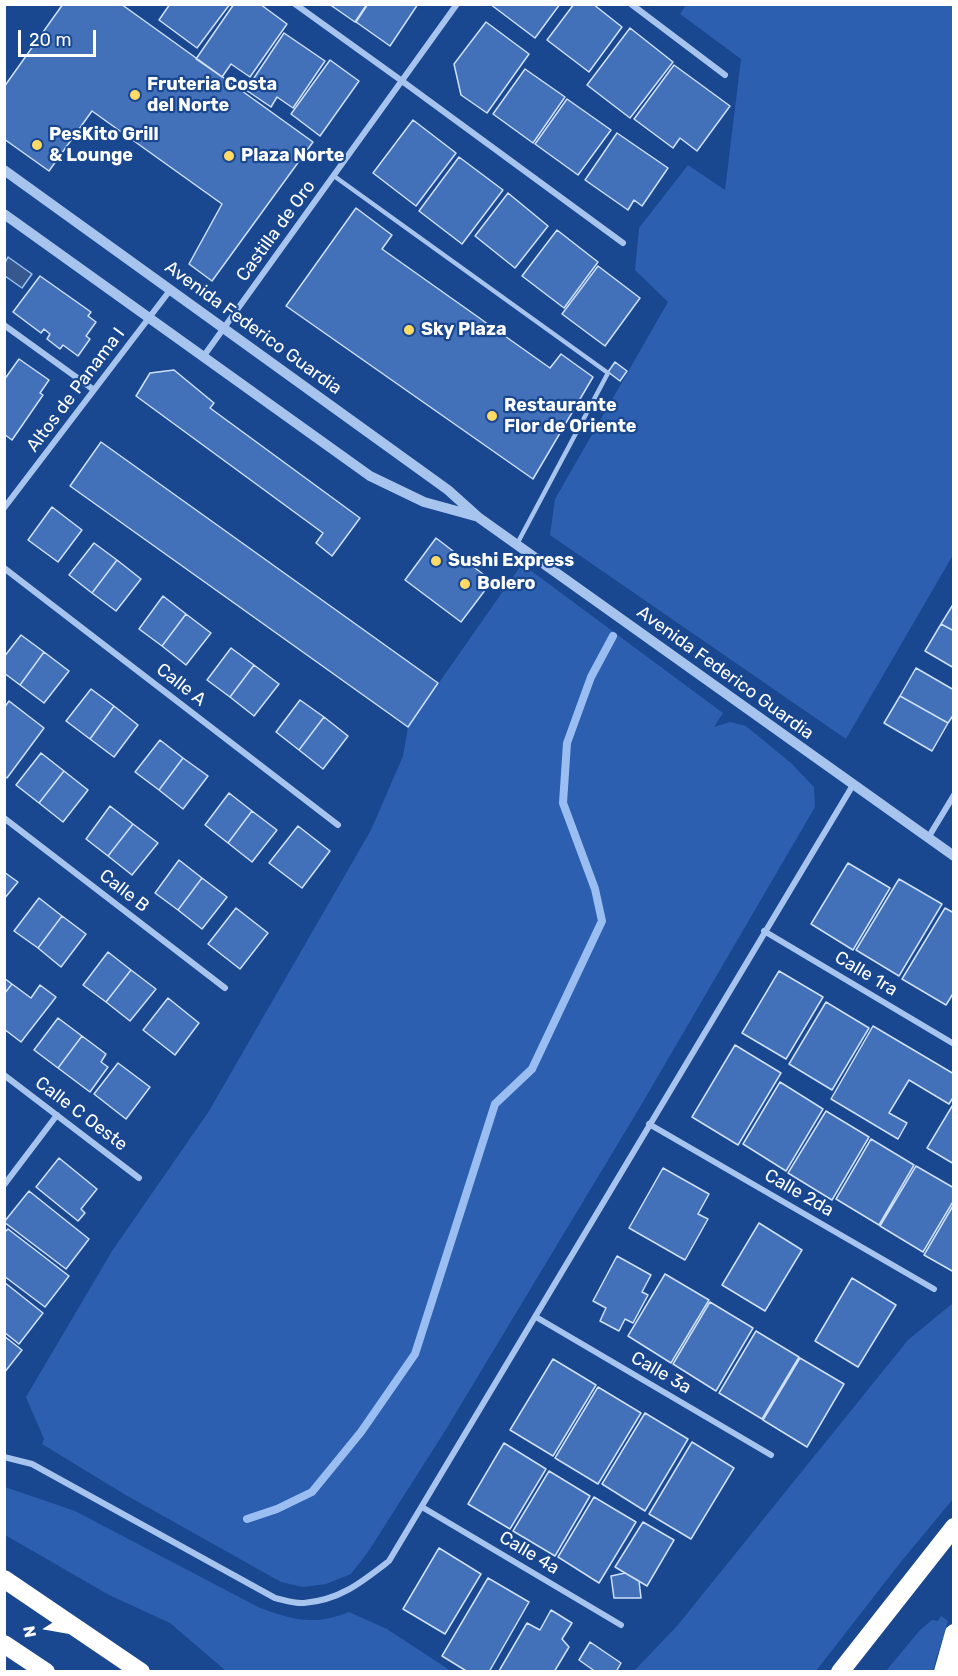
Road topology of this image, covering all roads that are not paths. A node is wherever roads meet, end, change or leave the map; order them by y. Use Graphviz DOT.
graph roads {
  1 [pos="295,4"];
  2 [pos="457,4"];
  3 [pos="631,4"];
  4 [pos="725,75"];
  5 [pos="402,81"];
  6 [pos="4,170"];
  7 [pos="334,176"];
  8 [pos="4,213"];
  9 [pos="623,243"];
  10 [pos="171,289"];
  11 [pos="149,319"];
  12 [pos="4,325"];
  13 [pos="225,327"];
  14 [pos="203,358"];
  15 [pos="94,390"];
  16 [pos="4,508"];
  17 [pos="478,517"];
  18 [pos="516,544"];
  19 [pos="4,568"];
  20 [pos="853,784"];
  21 [pos="954,795"];
  22 [pos="4,818"];
  23 [pos="338,825"];
  24 [pos="928,838"];
  25 [pos="953,853"];
  26 [pos="764,931"];
  27 [pos="225,988"];
  28 [pos="954,1044"];
  29 [pos="4,1075"];
  30 [pos="57,1115"];
  31 [pos="650,1124"];
  32 [pos="139,1178"];
  33 [pos="4,1185"];
  34 [pos="934,1289"];
  35 [pos="536,1317"];
  36 [pos="771,1455"];
  37 [pos="4,1457"];
  38 [pos="422,1507"];
  39 [pos="954,1527"];
  40 [pos="4,1579"];
  41 [pos="621,1625"];
  42 [pos="954,1634"];
  43 [pos="4,1644"];
  44 [pos="46,1671"];
  45 [pos="141,1671"];
  46 [pos="840,1671"];
  47 [pos="943,1671"];
  1 -- 5 [label="street"];
  2 -- 5 [label="street, Castilla de Oro"];
  3 -- 4 [label="street"];
  5 -- 7 [label="street, Castilla de Oro"];
  5 -- 9 [label="street"];
  6 -- 10 [label="street, Avenida Federico Guardia"];
  7 -- 13 [label="street, Castilla de Oro"];
  7 -- 18 [label="lane"];
  8 -- 11 [label="street, Avenida Federico Guardia"];
  10 -- 11 [label="street, Altos de Panama I"];
  10 -- 13 [label="street, Avenida Federico Guardia"];
  11 -- 14 [label="street, Avenida Federico Guardia"];
  11 -- 15 [label="street, Altos de Panama I"];
  12 -- 15 [label="street"];
  13 -- 14 [label="street, Castilla de Oro"];
  13 -- 17 [label="street, Avenida Federico Guardia"];
  14 -- 17 [label="street, Avenida Federico Guardia"];
  15 -- 16 [label="street, Altos de Panama I"];
  17 -- 18 [label="street, Avenida Federico Guardia"];
  18 -- 20 [label="street, Avenida Federico Guardia"];
  19 -- 23 [label="street, Calle A"];
  20 -- 24 [label="street, Avenida Federico Guardia"];
  20 -- 26 [label="street"];
  21 -- 24 [label="street"];
  22 -- 27 [label="street, Calle B"];
  24 -- 25 [label="street, Avenida Federico Guardia"];
  26 -- 28 [label="street, Calle 1ra"];
  26 -- 31 [label="street"];
  29 -- 30 [label="street, Calle C Oeste"];
  30 -- 32 [label="street, Calle C Oeste"];
  30 -- 33 [label="street"];
  31 -- 34 [label="street, Calle 2da"];
  31 -- 35 [label="street"];
  35 -- 36 [label="street, Calle 3a"];
  35 -- 38 [label="street"];
  37 -- 38 [label="street"];
  38 -- 41 [label="street, Calle 4a"];
  39 -- 46 [label="highway"];
  40 -- 45 [label="highway"];
  42 -- 47 [label="highway"];
  43 -- 44 [label="highway"];
}
